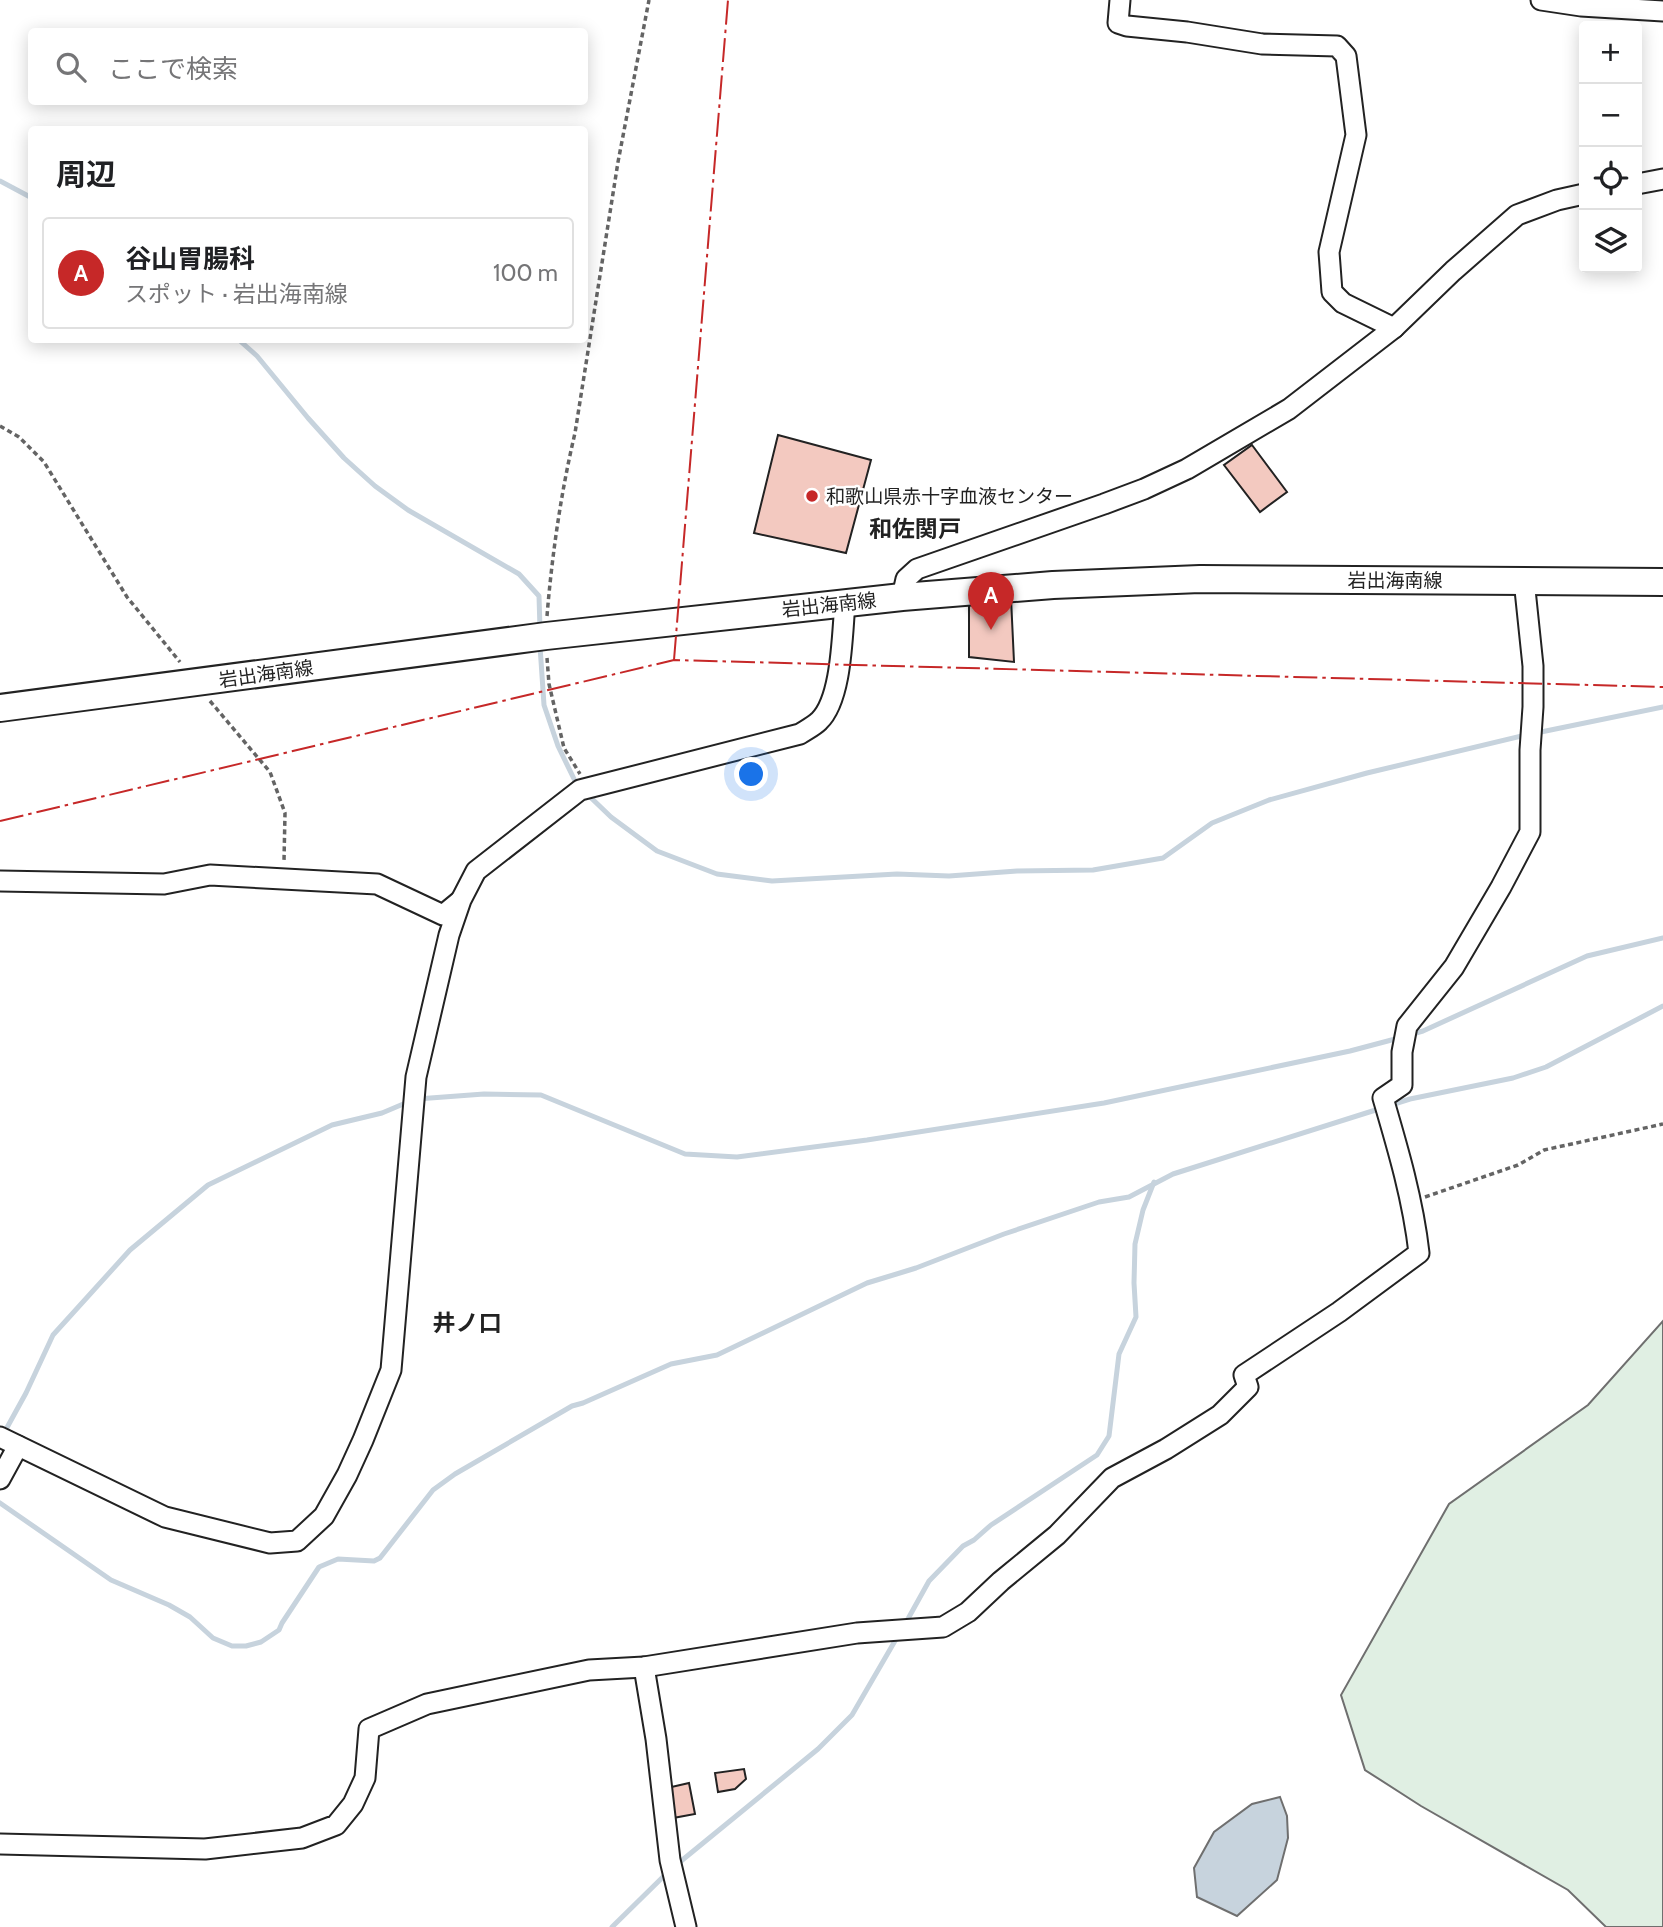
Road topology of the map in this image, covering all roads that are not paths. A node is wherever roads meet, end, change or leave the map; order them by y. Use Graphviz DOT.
graph roads {
  1 [pos="1120,0"];
  2 [pos="1541,0"];
  3 [pos="1663,10"];
  4 [pos="1663,179"];
  5 [pos="1642,183"];
  6 [pos="1579,195"];
  7 [pos="1394,328"];
  8 [pos="1524,580"];
  9 [pos="1663,582"];
  10 [pos="902,597"];
  11 [pos="845,603"];
  12 [pos="0,708"];
  13 [pos="0,881"];
  14 [pos="461,900"];
  15 [pos="0,1437"];
  16 [pos="18,1446"];
  17 [pos="0,1479"];
  18 [pos="644,1667"];
  19 [pos="0,1844"];
  20 [pos="685,1927"];
  1 -- 7 [label="street"];
  2 -- 3 [label="street"];
  4 -- 5 [label="street"];
  6 -- 7 [label="street"];
  7 -- 10 [label="street"];
  8 -- 9 [label="main road, 岩出海南線"];
  8 -- 10 [label="main road, 岩出海南線"];
  8 -- 18 [label="street"];
  10 -- 11 [label="main road, 岩出海南線"];
  11 -- 12 [label="main road, 岩出海南線"];
  11 -- 14 [label="street"];
  13 -- 14 [label="street"];
  14 -- 16 [label="street"];
  15 -- 16 [label="street"];
  16 -- 17 [label="street"];
  18 -- 19 [label="street"];
  18 -- 20 [label="street"];
}
